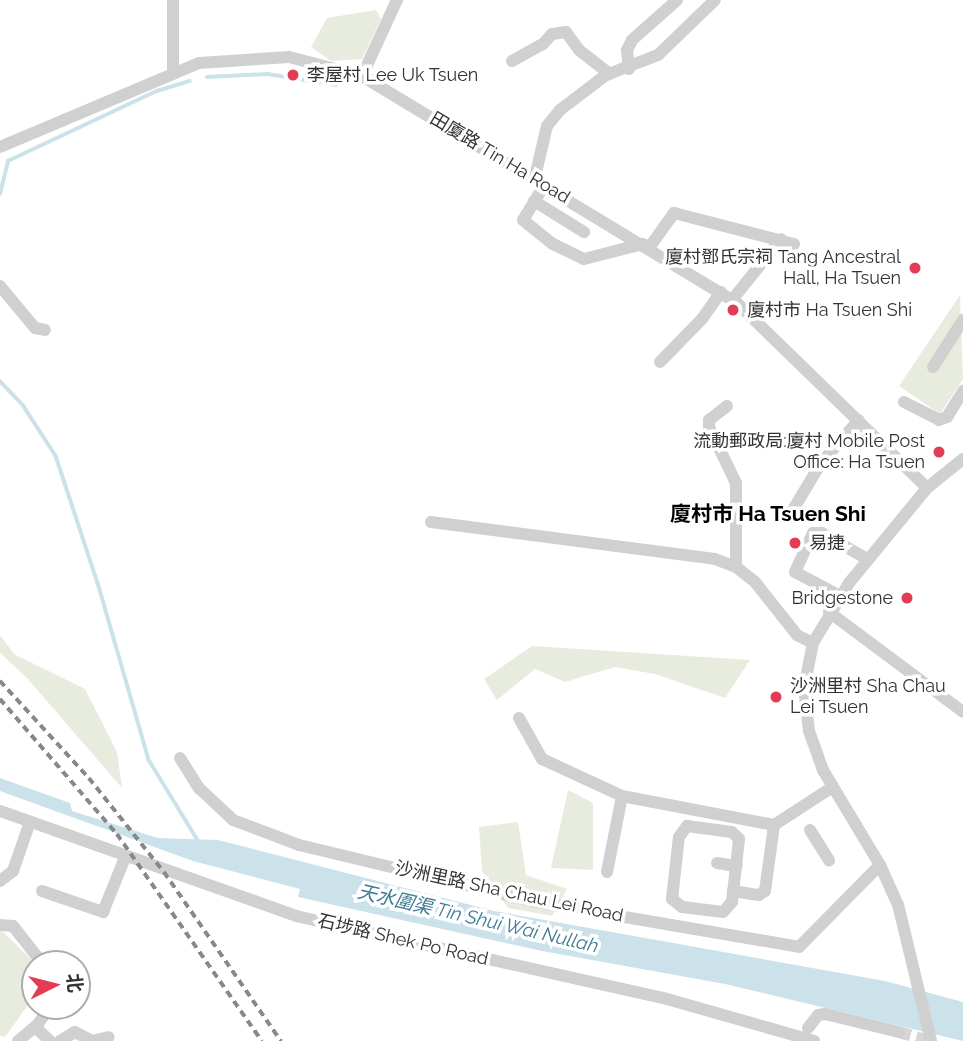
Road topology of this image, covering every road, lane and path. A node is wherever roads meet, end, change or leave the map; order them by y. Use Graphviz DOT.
graph roads {
  1 [pos="173,0"];
  2 [pos="397,0"];
  3 [pos="677,0"];
  4 [pos="715,0"];
  5 [pos="512,61"];
  6 [pos="629,69"];
  7 [pos="173,71"];
  8 [pos="610,74"];
  9 [pos="362,76"];
  10 [pos="0,147"];
  11 [pos="540,181"];
  12 [pos="534,201"];
  13 [pos="584,232"];
  14 [pos="781,239"];
  15 [pos="794,244"];
  16 [pos="646,246"];
  17 [pos="0,286"];
  18 [pos="727,296"];
  19 [pos="963,320"];
  20 [pos="46,330"];
  21 [pos="660,362"];
  22 [pos="933,367"];
  23 [pos="963,391"];
  24 [pos="904,402"];
  25 [pos="727,406"];
  26 [pos="859,420"];
  27 [pos="963,459"];
  28 [pos="928,488"];
  29 [pos="791,513"];
  30 [pos="431,522"];
  31 [pos="867,559"];
  32 [pos="736,567"];
  33 [pos="841,596"];
  34 [pos="829,612"];
  35 [pos="813,643"];
  36 [pos="963,712"];
  37 [pos="519,718"];
  38 [pos="180,758"];
  39 [pos="831,788"];
  40 [pos="622,796"];
  41 [pos="0,811"];
  42 [pos="30,822"];
  43 [pos="774,825"];
  44 [pos="810,830"];
  45 [pos="126,855"];
  46 [pos="829,860"];
  47 [pos="717,863"];
  48 [pos="880,865"];
  49 [pos="737,866"];
  50 [pos="607,872"];
  51 [pos="0,881"];
  52 [pos="42,891"];
  53 [pos="733,891"];
  54 [pos="0,925"];
  55 [pos="32,950"];
  56 [pos="38,1020"];
  57 [pos="41,1020"];
  58 [pos="37,1026"];
  59 [pos="808,1028"];
  60 [pos="899,1032"];
  61 [pos="770,1035"];
  62 [pos="109,1037"];
  63 [pos="18,1041"];
  64 [pos="50,1041"];
  65 [pos="60,1041"];
  66 [pos="814,1041"];
  67 [pos="931,1041"];
  1 -- 7 [label="street"];
  2 -- 9 [label="street"];
  3 -- 6 [label="street"];
  4 -- 6 [label="street"];
  5 -- 8 [label="street"];
  6 -- 8 [label="street"];
  7 -- 9 [label="street, 田廈路 Tin Ha Road"];
  7 -- 10 [label="street, 田廈路 Tin Ha Road"];
  8 -- 11 [label="street"];
  9 -- 11 [label="street, 田廈路 Tin Ha Road"];
  11 -- 12 [label="street"];
  11 -- 16 [label="street, 田廈路 Tin Ha Road"];
  12 -- 13 [label="street"];
  12 -- 16 [label="street"];
  14 -- 15 [label="street"];
  14 -- 16 [label="street"];
  14 -- 18 [label="street"];
  16 -- 18 [label="street, 田廈路 Tin Ha Road"];
  17 -- 20 [label="street"];
  18 -- 21 [label="street"];
  18 -- 26 [label="street, 田廈路 Tin Ha Road"];
  19 -- 22 [label="street"];
  23 -- 24 [label="street"];
  25 -- 32 [label="street"];
  26 -- 28 [label="street, 田廈路 Tin Ha Road"];
  26 -- 29 [label="street"];
  27 -- 28 [label="street"];
  28 -- 31 [label="street"];
  30 -- 32 [label="street"];
  31 -- 33 [label="street"];
  31 -- 33 [label="street"];
  32 -- 35 [label="street"];
  33 -- 34 [label="street"];
  34 -- 35 [label="street"];
  34 -- 36 [label="street"];
  35 -- 39 [label="street"];
  37 -- 40 [label="street"];
  38 -- 48 [label="street, 沙洲里路 Sha Chau Lei Road"];
  39 -- 43 [label="street"];
  39 -- 48 [label="street"];
  40 -- 43 [label="street"];
  40 -- 50 [label="street"];
  41 -- 42 [label="street, 石埗路 Shek Po Road"];
  42 -- 45 [label="street, 石埗路 Shek Po Road"];
  42 -- 51 [label="street"];
  43 -- 53 [label="street"];
  44 -- 46 [label="street"];
  45 -- 52 [label="street"];
  45 -- 61 [label="street, 石埗路 Shek Po Road"];
  47 -- 49 [label="street"];
  48 -- 67 [label="street"];
  49 -- 53 [label="street"];
  49 -- 53 [label="street"];
  54 -- 55 [label="street"];
  56 -- 58 [label="street"];
  57 -- 58 [label="street"];
  58 -- 63 [label="street"];
  58 -- 64 [label="street"];
  59 -- 60 [label="street"];
  61 -- 66 [label="street, 石埗路 Shek Po Road"];
  62 -- 65 [label="street"];
}
